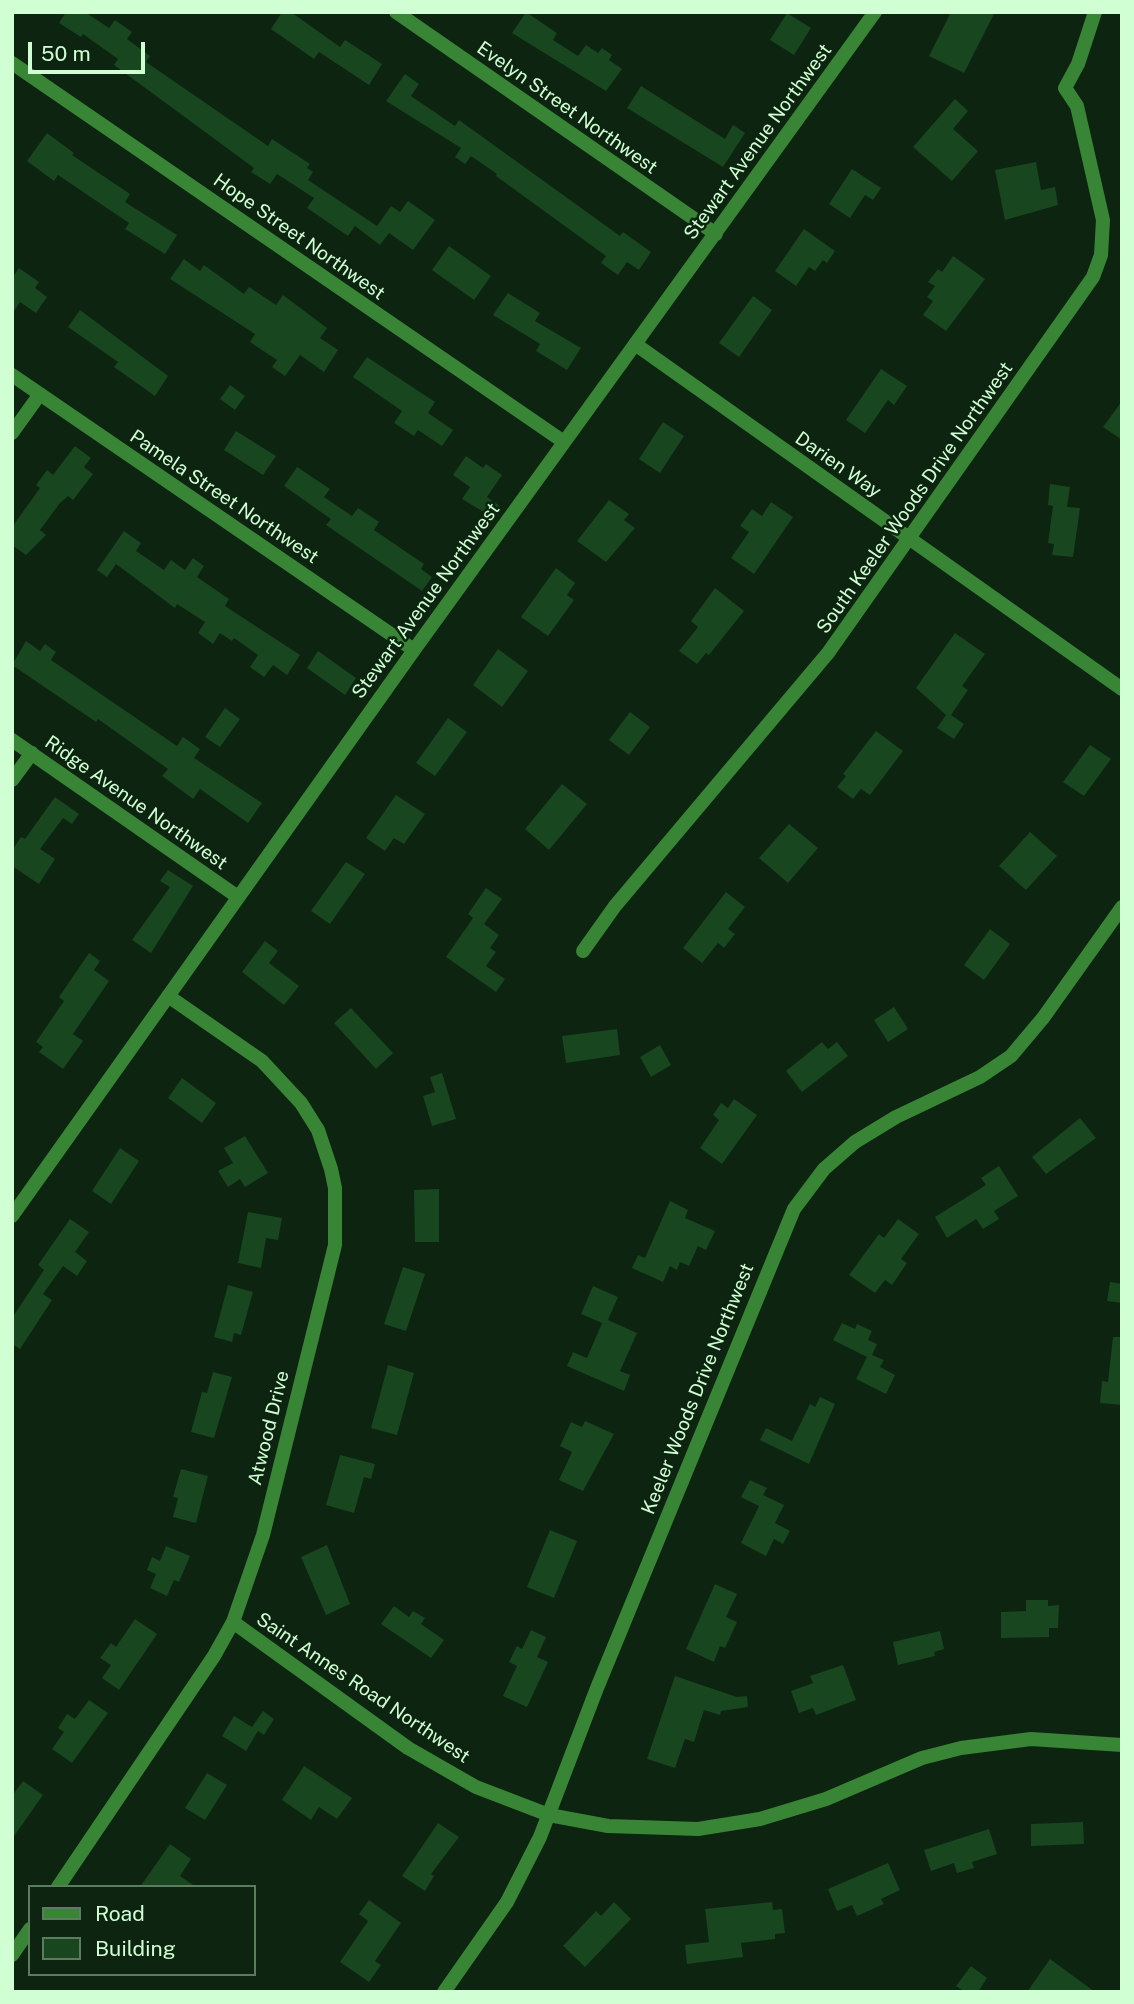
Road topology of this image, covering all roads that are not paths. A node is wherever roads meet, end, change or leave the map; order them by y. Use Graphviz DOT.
graph roads {
  1 [pos="396,12"];
  2 [pos="875,12"];
  3 [pos="1095,12"];
  4 [pos="12,63"];
  5 [pos="716,234"];
  6 [pos="635,344"];
  7 [pos="12,375"];
  8 [pos="40,394"];
  9 [pos="12,433"];
  10 [pos="564,442"];
  11 [pos="909,539"];
  12 [pos="414,650"];
  13 [pos="1122,689"];
  14 [pos="12,740"];
  15 [pos="32,753"];
  16 [pos="12,780"];
  17 [pos="238,897"];
  18 [pos="1122,907"];
  19 [pos="583,951"];
  20 [pos="168,996"];
  21 [pos="12,1216"];
  22 [pos="233,1622"];
  23 [pos="1122,1745"];
  24 [pos="549,1815"];
  25 [pos="59,1885"];
  26 [pos="28,1932"];
  27 [pos="12,1955"];
  28 [pos="444,1992"];
  1 -- 5 [label="street, Evelyn Street Northwest"];
  2 -- 5 [label="street, Stewart Avenue Northwest"];
  3 -- 11 [label="street, South Keeler Woods Drive Northwest"];
  4 -- 10 [label="street, Hope Street Northwest"];
  5 -- 6 [label="street, Stewart Avenue Northwest"];
  6 -- 10 [label="street, Stewart Avenue Northwest"];
  6 -- 11 [label="street, Darien Way"];
  7 -- 8 [label="street, Pamela Street Northwest"];
  8 -- 9 [label="street"];
  8 -- 12 [label="street, Pamela Street Northwest"];
  10 -- 12 [label="street, Stewart Avenue Northwest"];
  11 -- 13 [label="street, Darien Way"];
  11 -- 19 [label="street, South Keeler Woods Drive Northwest"];
  12 -- 17 [label="street, Stewart Avenue Northwest"];
  14 -- 15 [label="street, Ridge Avenue Northwest"];
  15 -- 16 [label="street"];
  15 -- 17 [label="street, Ridge Avenue Northwest"];
  17 -- 20 [label="street, Stewart Avenue Northwest"];
  18 -- 24 [label="street, Keeler Woods Drive Northwest"];
  20 -- 21 [label="street, Stewart Avenue Northwest"];
  20 -- 22 [label="street, Atwood Drive"];
  22 -- 24 [label="street, Saint Annes Road Northwest"];
  22 -- 25 [label="street, Atwood Drive"];
  23 -- 24 [label="street, Saint Annes Road Northwest"];
  24 -- 28 [label="street, Keeler Woods Drive Northwest"];
  26 -- 27 [label="street"];
}
